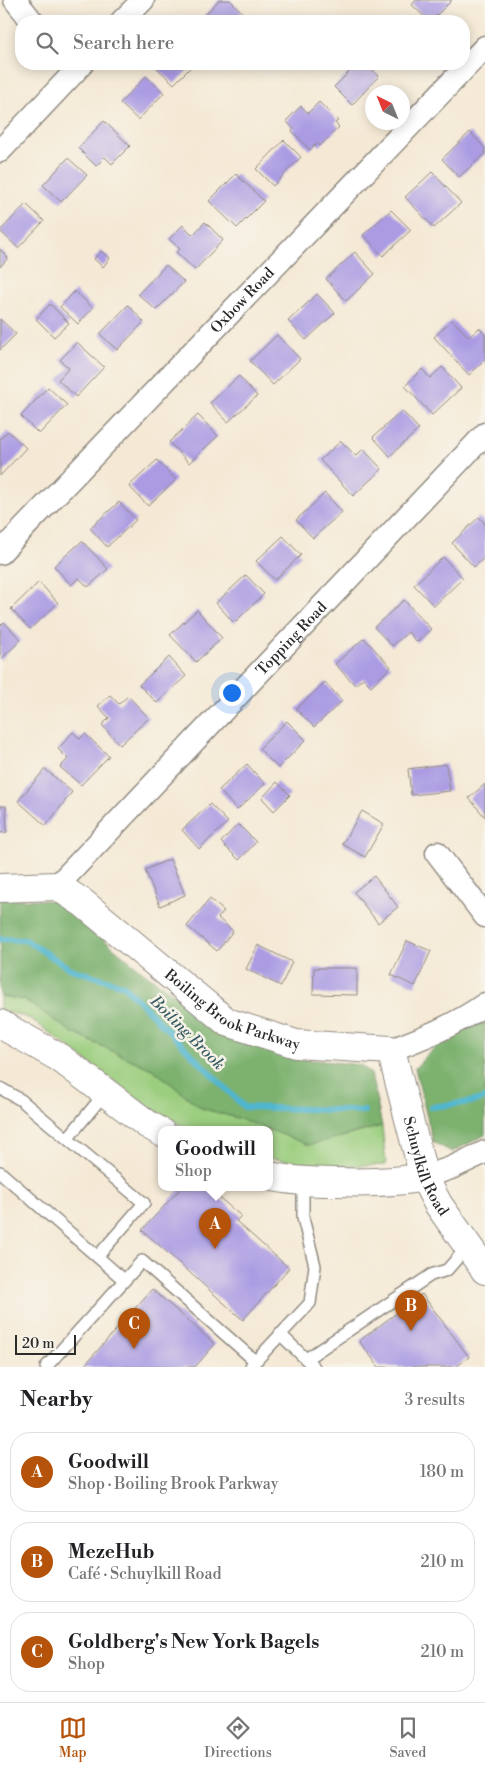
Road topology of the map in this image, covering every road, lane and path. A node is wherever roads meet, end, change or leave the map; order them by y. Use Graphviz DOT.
graph roads {
  1 [pos="15,0"];
  2 [pos="143,0"];
  3 [pos="27,15"];
  4 [pos="128,15"];
  5 [pos="485,47"];
  6 [pos="470,63"];
  7 [pos="74,70"];
  8 [pos="463,70"];
  9 [pos="0,151"];
  10 [pos="485,434"];
  11 [pos="0,553"];
  12 [pos="437,853"];
  13 [pos="57,886"];
  14 [pos="0,888"];
  15 [pos="485,916"];
  16 [pos="485,1004"];
  17 [pos="0,1024"];
  18 [pos="391,1050"];
  19 [pos="0,1088"];
  20 [pos="105,1093"];
  21 [pos="158,1130"];
  22 [pos="68,1138"];
  23 [pos="485,1152"];
  24 [pos="0,1172"];
  25 [pos="273,1177"];
  26 [pos="424,1177"];
  27 [pos="303,1182"];
  28 [pos="468,1246"];
  29 [pos="98,1256"];
  30 [pos="485,1270"];
  31 [pos="124,1280"];
  32 [pos="280,1334"];
  33 [pos="310,1363"];
  34 [pos="252,1364"];
  35 [pos="46,1367"];
  1 -- 3 [label="street"];
  2 -- 4 [label="street"];
  5 -- 6 [label="street, Oxbow Road"];
  7 -- 9 [label="street"];
  8 -- 11 [label="street, Oxbow Road"];
  10 -- 13 [label="street, Topping Road"];
  12 -- 15 [label="street"];
  13 -- 14 [label="street"];
  13 -- 18 [label="street, Boiling Brook Parkway"];
  16 -- 18 [label="street, Boiling Brook Parkway"];
  17 -- 20 [label="street"];
  18 -- 26 [label="street, Schuylkill Road"];
  19 -- 22 [label="lane"];
  20 -- 21 [label="street"];
  20 -- 22 [label="lane"];
  22 -- 29 [label="lane"];
  23 -- 26 [label="street"];
  24 -- 29 [label="lane"];
  25 -- 27 [label="street"];
  26 -- 27 [label="street"];
  26 -- 28 [label="street, Schuylkill Road"];
  27 -- 32 [label="lane"];
  28 -- 30 [label="street, Schuylkill Road"];
  28 -- 33 [label="lane"];
  29 -- 31 [label="lane"];
  31 -- 34 [label="lane"];
  31 -- 35 [label="lane"];
  32 -- 33 [label="lane"];
  32 -- 34 [label="lane"];
}
